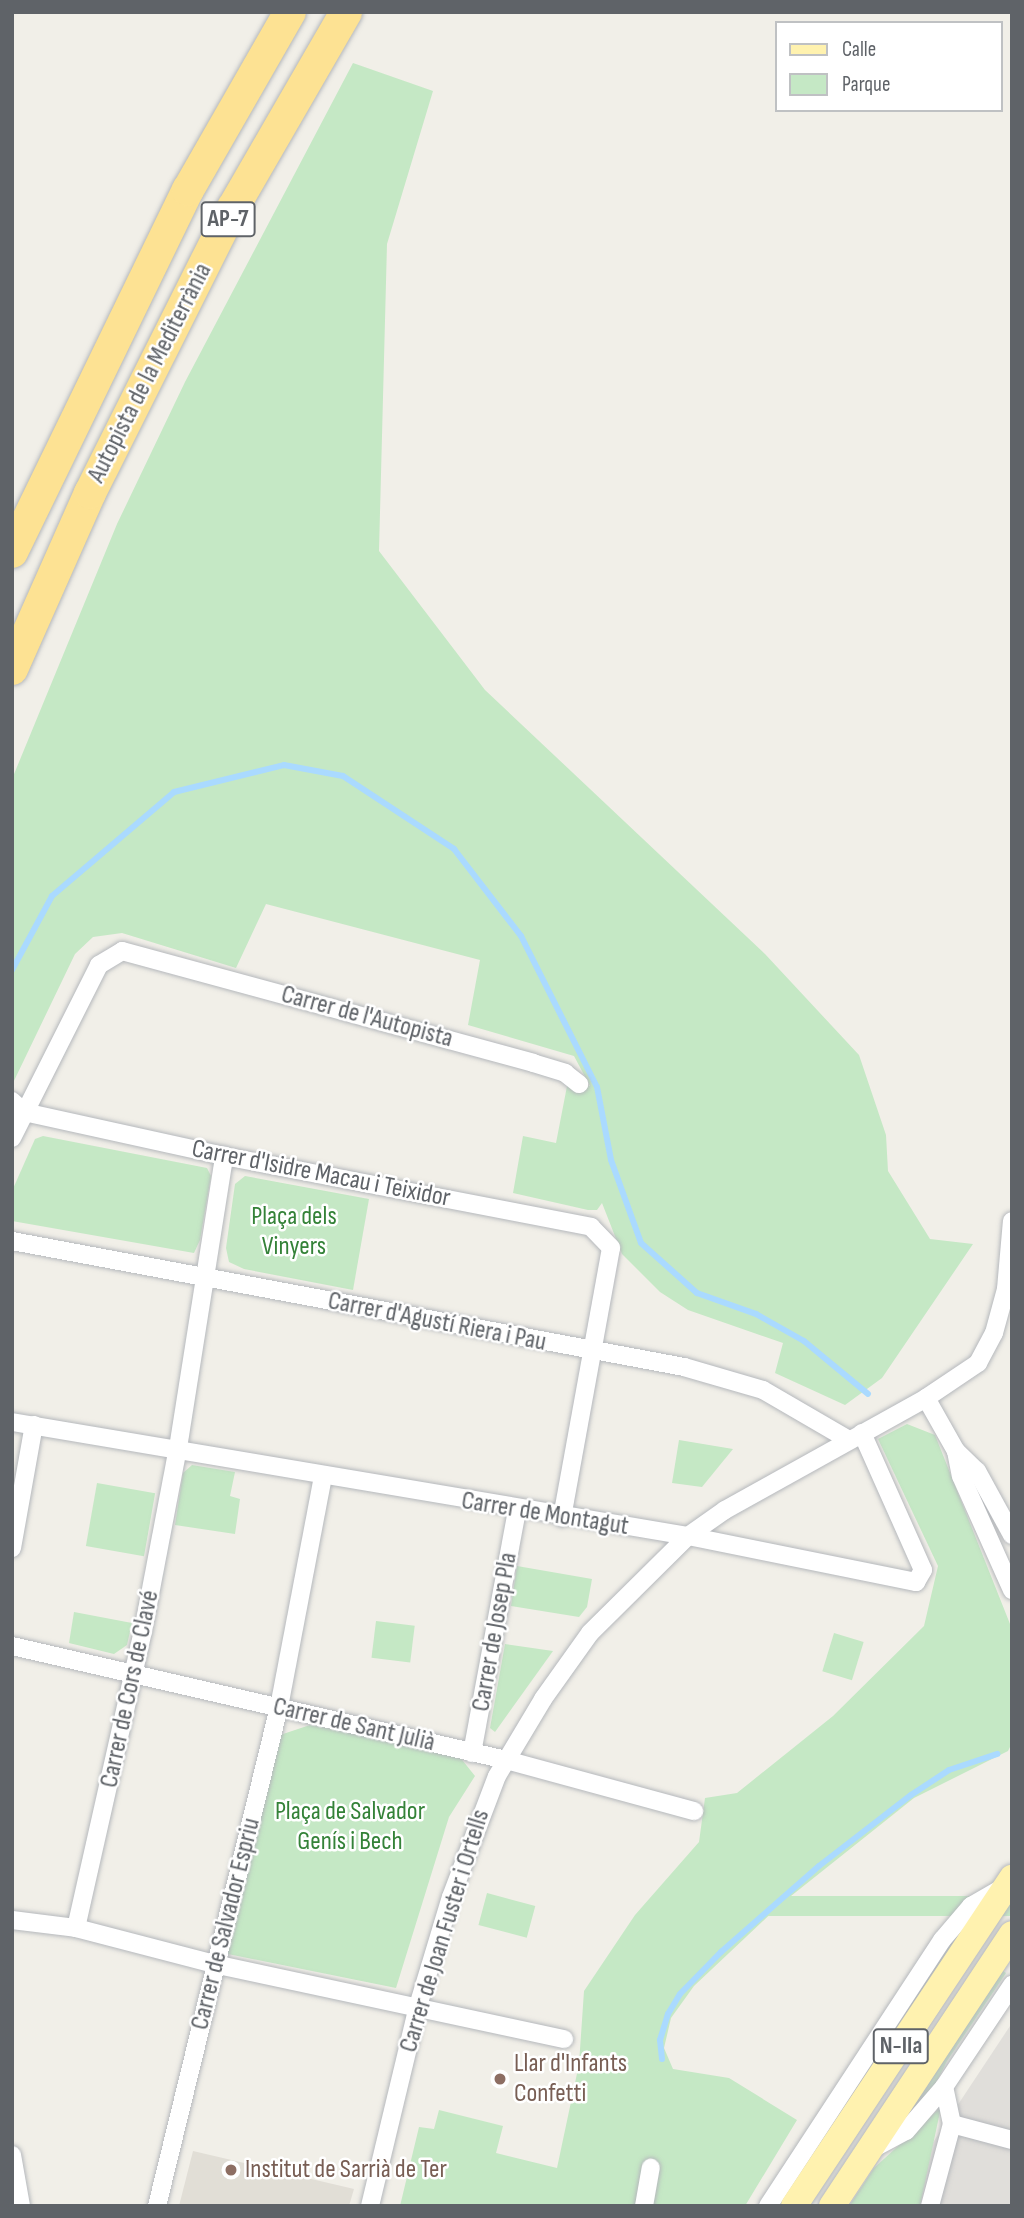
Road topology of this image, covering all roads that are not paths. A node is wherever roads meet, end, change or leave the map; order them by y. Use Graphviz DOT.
graph roads {
  1 [pos="290,12"];
  2 [pos="346,12"];
  3 [pos="12,552"];
  4 [pos="12,669"];
  5 [pos="579,1084"];
  6 [pos="18,1107"];
  7 [pos="12,1138"];
  8 [pos="223,1156"];
  9 [pos="1012,1221"];
  10 [pos="12,1241"];
  11 [pos="203,1277"];
  12 [pos="595,1352"];
  13 [pos="926,1398"];
  14 [pos="12,1422"];
  15 [pos="34,1425"];
  16 [pos="855,1436"];
  17 [pos="178,1448"];
  18 [pos="956,1451"];
  19 [pos="323,1476"];
  20 [pos="517,1510"];
  21 [pos="562,1518"];
  22 [pos="1012,1535"];
  23 [pos="688,1536"];
  24 [pos="12,1548"];
  25 [pos="1012,1590"];
  26 [pos="12,1646"];
  27 [pos="134,1671"];
  28 [pos="279,1707"];
  29 [pos="472,1753"];
  30 [pos="506,1760"];
  31 [pos="694,1811"];
  32 [pos="1009,1882"];
  33 [pos="12,1920"];
  34 [pos="76,1927"];
  35 [pos="1012,1934"];
  36 [pos="214,1964"];
  37 [pos="1012,1985"];
  38 [pos="418,2006"];
  39 [pos="564,2039"];
  40 [pos="943,2087"];
  41 [pos="952,2124"];
  42 [pos="1012,2140"];
  43 [pos="869,2151"];
  44 [pos="12,2155"];
  45 [pos="651,2168"];
  46 [pos="21,2206"];
  47 [pos="157,2206"];
  48 [pos="370,2206"];
  49 [pos="644,2206"];
  50 [pos="768,2206"];
  51 [pos="794,2206"];
  52 [pos="832,2206"];
  53 [pos="930,2206"];
  1 -- 3 [label="highway, Autopista de la Mediterrània / AP-7"];
  2 -- 4 [label="highway, Autopista de la Mediterrània / AP-7"];
  5 -- 6 [label="street, Carrer de l'Autopista"];
  6 -- 7 [label="street, Carrer de l'Autopista"];
  6 -- 8 [label="street, Carrer d'Isidre Macau i Teixidor"];
  8 -- 11 [label="street, Carrer de Cors de Clavé"];
  8 -- 12 [label="street, Carrer d'Isidre Macau i Teixidor"];
  9 -- 13 [label="street, Carrer de Joan Fuster i Ortells"];
  10 -- 11 [label="street, Carrer d'Agustí Riera i Pau"];
  11 -- 12 [label="street, Carrer d'Agustí Riera i Pau"];
  11 -- 17 [label="street, Carrer de Cors de Clavé"];
  12 -- 16 [label="street, Carrer d'Agustí Riera i Pau"];
  12 -- 21 [label="street"];
  13 -- 16 [label="street, Carrer de Joan Fuster i Ortells"];
  13 -- 18 [label="street"];
  14 -- 15 [label="street, Carrer de Montagut"];
  15 -- 17 [label="street, Carrer de Montagut"];
  15 -- 24 [label="street"];
  16 -- 23 [label="street, Carrer de Joan Fuster i Ortells"];
  16 -- 23 [label="street, Carrer de Montagut"];
  17 -- 19 [label="street, Carrer de Montagut"];
  17 -- 27 [label="street, Carrer de Cors de Clavé"];
  18 -- 22 [label="street"];
  18 -- 25 [label="street"];
  19 -- 20 [label="street, Carrer de Montagut"];
  19 -- 28 [label="street, Carrer de Salvador Espriu"];
  20 -- 21 [label="street, Carrer de Montagut"];
  20 -- 29 [label="street, Carrer de Josep Pla"];
  21 -- 23 [label="street, Carrer de Montagut"];
  23 -- 30 [label="street, Carrer de Joan Fuster i Ortells"];
  26 -- 27 [label="street, Carrer de Sant Julià"];
  27 -- 28 [label="street, Carrer de Sant Julià"];
  27 -- 34 [label="street, Carrer de Cors de Clavé"];
  28 -- 29 [label="street, Carrer de Sant Julià"];
  28 -- 36 [label="street, Carrer de Salvador Espriu"];
  29 -- 30 [label="street, Carrer de Sant Julià"];
  30 -- 31 [label="street, Carrer de Sant Julià"];
  30 -- 38 [label="street, Carrer de Joan Fuster i Ortells"];
  32 -- 50 [label="street"];
  32 -- 51 [label="main road, N-IIa"];
  33 -- 34 [label="street"];
  34 -- 36 [label="street"];
  35 -- 43 [label="main road, N-IIa"];
  36 -- 38 [label="street"];
  36 -- 47 [label="street, Carrer de Salvador Espriu"];
  37 -- 40 [label="street"];
  38 -- 39 [label="street"];
  38 -- 48 [label="street, Carrer de Joan Fuster i Ortells"];
  40 -- 41 [label="street"];
  40 -- 43 [label="street"];
  41 -- 42 [label="street"];
  41 -- 53 [label="street"];
  43 -- 52 [label="main road, N-IIa"];
  44 -- 46 [label="street"];
  45 -- 49 [label="street"];
}
